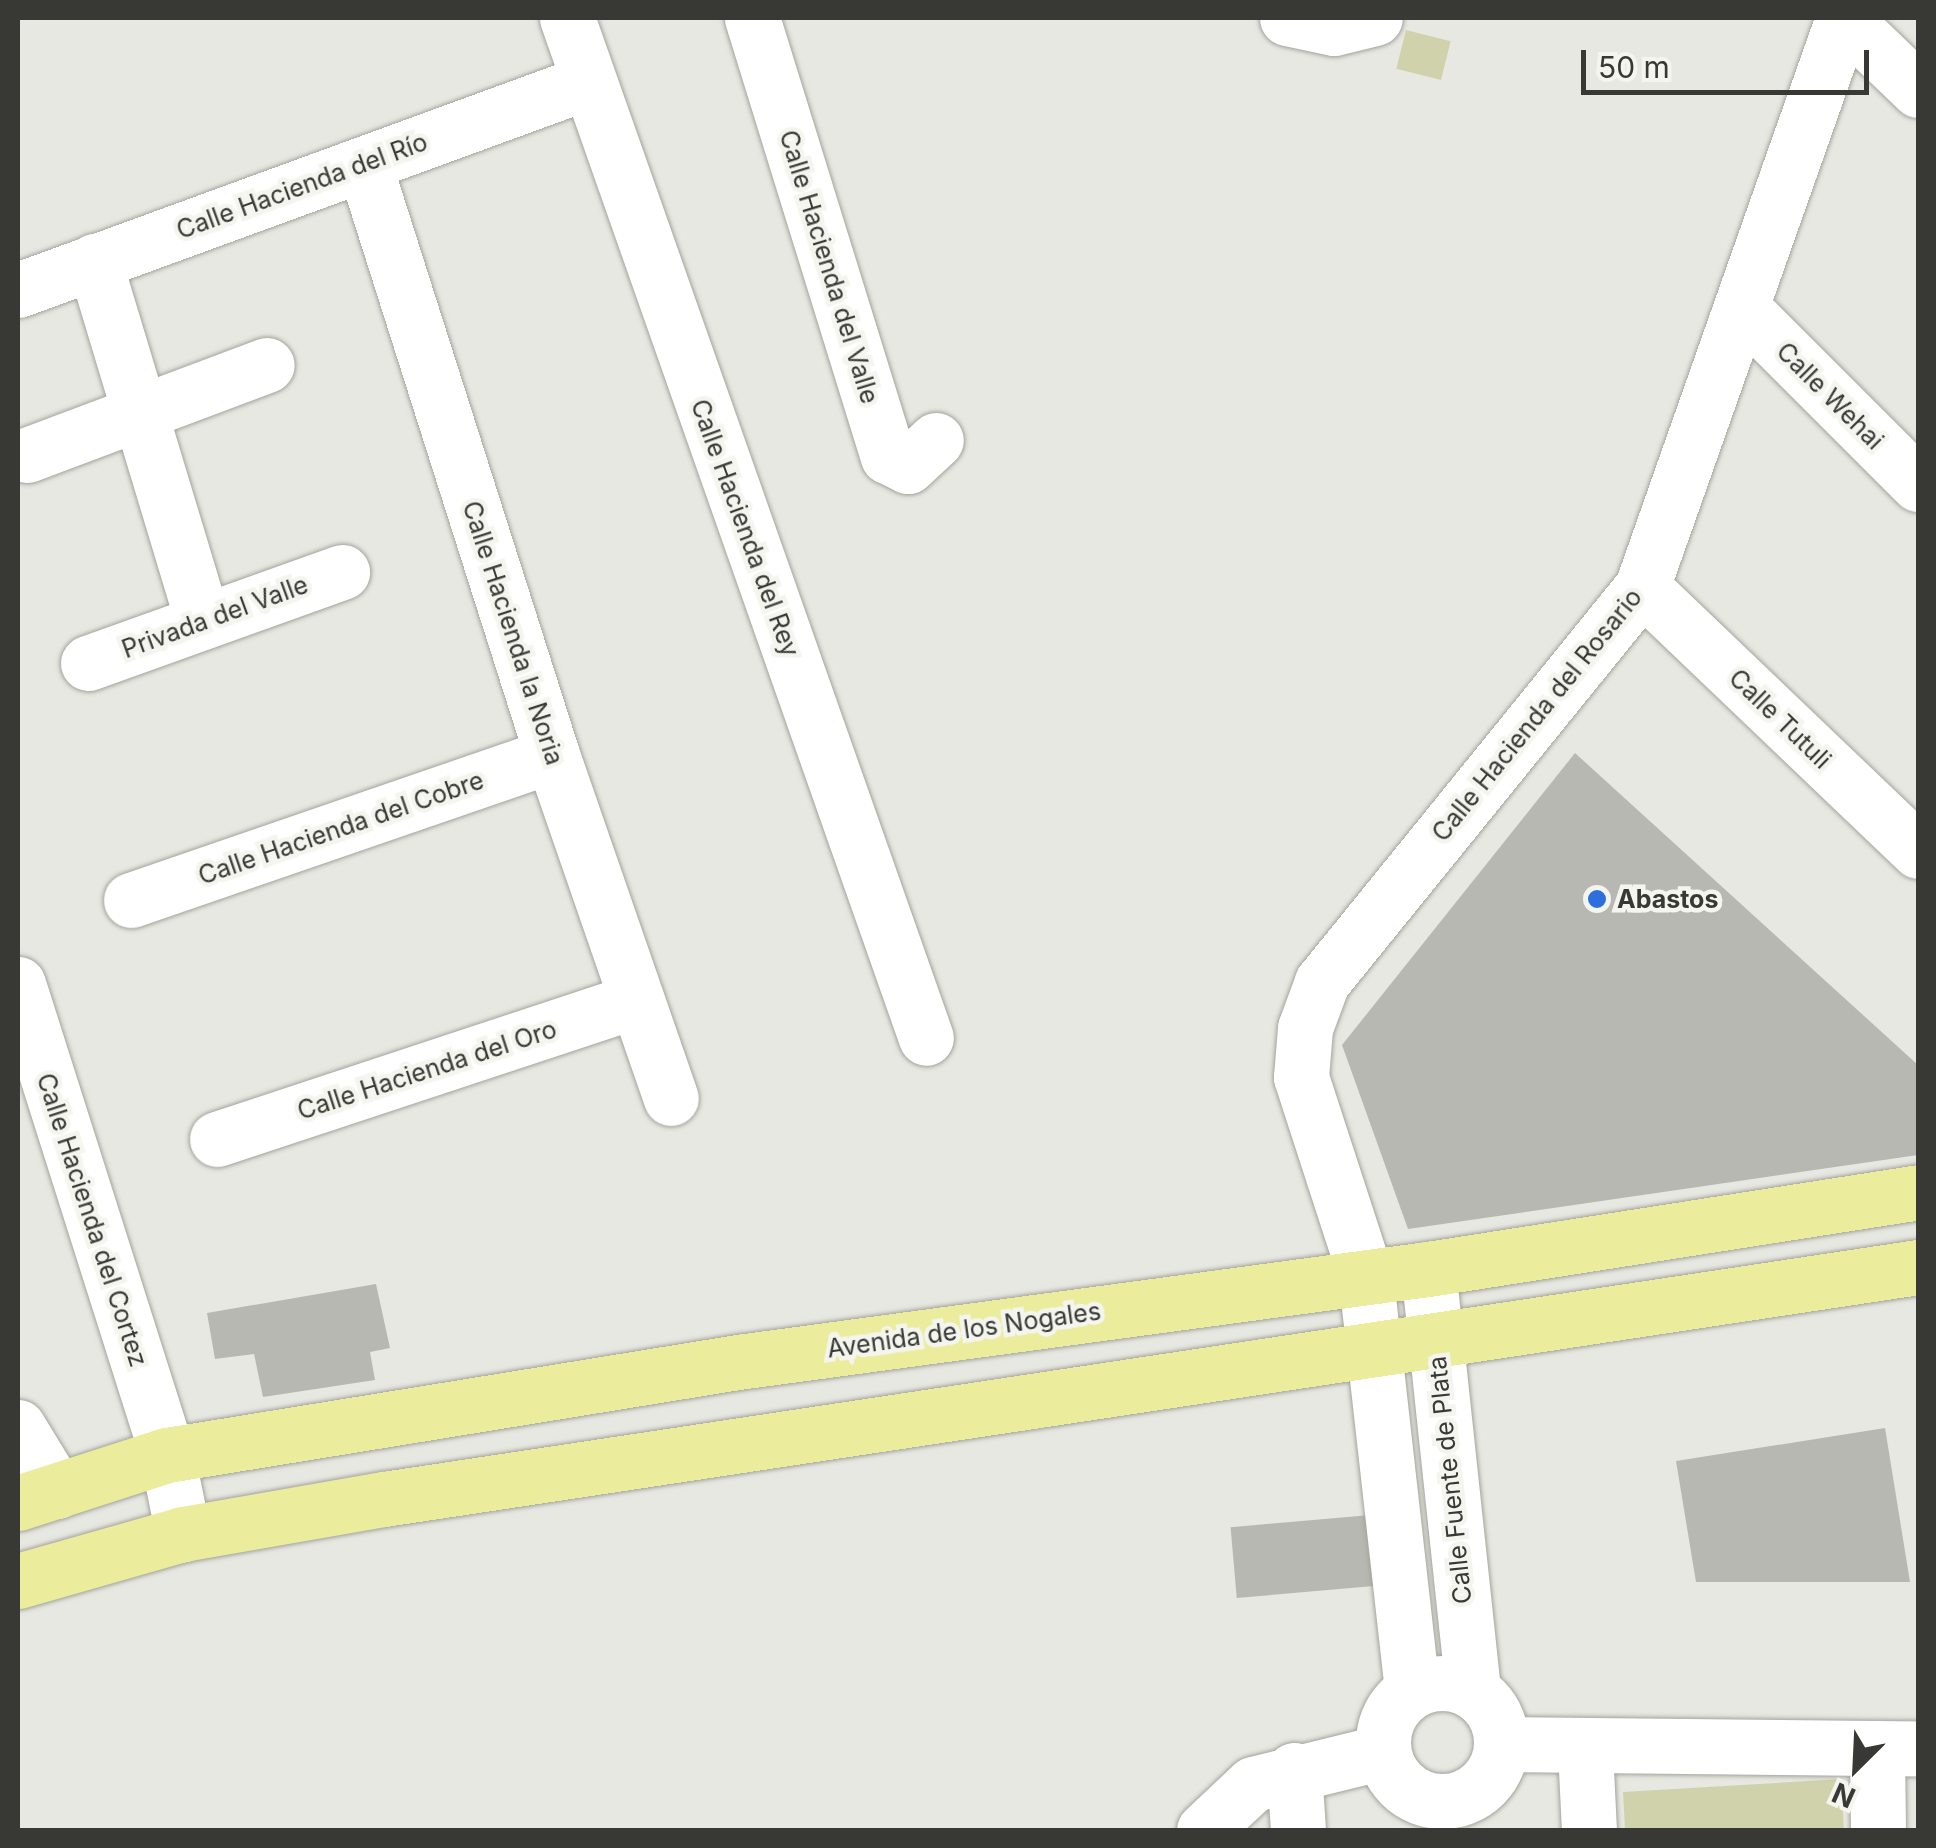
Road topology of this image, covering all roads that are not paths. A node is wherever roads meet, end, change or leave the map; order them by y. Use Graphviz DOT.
graph roads {
  1 [pos="567,18"];
  2 [pos="752,18"];
  3 [pos="1288,18"];
  4 [pos="1375,18"];
  5 [pos="1843,18"];
  6 [pos="586,82"];
  7 [pos="1918,90"];
  8 [pos="364,164"];
  9 [pos="94,261"];
  10 [pos="18,290"];
  11 [pos="1742,308"];
  12 [pos="266,365"];
  13 [pos="137,414"];
  14 [pos="936,440"];
  15 [pos="26,456"];
  16 [pos="1918,484"];
  17 [pos="342,572"];
  18 [pos="1642,588"];
  19 [pos="203,621"];
  20 [pos="88,662"];
  21 [pos="552,756"];
  22 [pos="1918,850"];
  23 [pos="131,900"];
  24 [pos="18,984"];
  25 [pos="637,1000"];
  26 [pos="926,1038"];
  27 [pos="671,1098"];
  28 [pos="217,1139"];
  29 [pos="1918,1192"];
  30 [pos="1918,1267"];
  31 [pos="1428,1269"];
  32 [pos="1366,1274"];
  33 [pos="1435,1343"];
  34 [pos="1374,1351"];
  35 [pos="18,1427"];
  36 [pos="166,1456"];
  37 [pos="37,1497"];
  38 [pos="183,1534"];
  39 [pos="18,1581"];
  40 [pos="1412,1690"];
  41 [pos="1473,1691"];
  42 [pos="1502,1744"];
  43 [pos="1898,1748"];
  44 [pos="1585,1749"];
  45 [pos="1383,1752"];
  46 [pos="1294,1770"];
  47 [pos="1204,1830"];
  48 [pos="1298,1830"];
  49 [pos="1589,1830"];
  50 [pos="1878,1830"];
  1 -- 6 [label="street, Calle Hacienda del Rey"];
  2 -- 14 [label="street, Calle Hacienda del Valle"];
  3 -- 4 [label="street"];
  5 -- 7 [label="street"];
  5 -- 11 [label="street, Calle Hacienda del Rosario"];
  6 -- 8 [label="street, Calle Hacienda del Río"];
  6 -- 26 [label="street, Calle Hacienda del Rey"];
  8 -- 9 [label="street, Calle Hacienda del Río"];
  8 -- 21 [label="street, Calle Hacienda la Noria"];
  9 -- 10 [label="street, Calle Hacienda del Río"];
  9 -- 13 [label="street"];
  11 -- 16 [label="street, Calle Wehai"];
  11 -- 18 [label="street, Calle Hacienda del Rosario"];
  12 -- 13 [label="street"];
  13 -- 15 [label="street"];
  13 -- 19 [label="street"];
  17 -- 19 [label="street, Privada del Valle"];
  18 -- 22 [label="street, Calle Tutuli"];
  18 -- 32 [label="street, Calle Hacienda del Rosario"];
  19 -- 20 [label="street, Privada del Valle"];
  21 -- 23 [label="street, Calle Hacienda del Cobre"];
  21 -- 25 [label="street, Calle Hacienda la Noria"];
  24 -- 36 [label="street, Calle Hacienda del Cortez"];
  25 -- 27 [label="street, Calle Hacienda la Noria"];
  25 -- 28 [label="street, Calle Hacienda del Oro"];
  29 -- 31 [label="main road, Avenida de los Nogales"];
  30 -- 33 [label="main road"];
  31 -- 32 [label="main road, Avenida de los Nogales"];
  31 -- 33 [label="street, Calle Fuente de Plata"];
  32 -- 34 [label="street, Calle Hacienda del Rosario"];
  32 -- 36 [label="main road, Avenida de los Nogales"];
  33 -- 34 [label="main road"];
  33 -- 41 [label="street, Calle Fuente de Plata"];
  34 -- 38 [label="main road"];
  34 -- 40 [label="street"];
  35 -- 37 [label="street"];
  36 -- 37 [label="main road, Avenida de los Nogales"];
  36 -- 38 [label="street, Calle Hacienda del Cortez"];
  38 -- 39 [label="main road"];
  40 -- 41 [label="street"];
  40 -- 45 [label="street"];
  41 -- 42 [label="street"];
  42 -- 44 [label="street"];
  42 -- 45 [label="street"];
  43 -- 44 [label="street"];
  43 -- 50 [label="street"];
  44 -- 49 [label="street"];
  45 -- 46 [label="street"];
  46 -- 47 [label="street"];
  46 -- 48 [label="street"];
}
